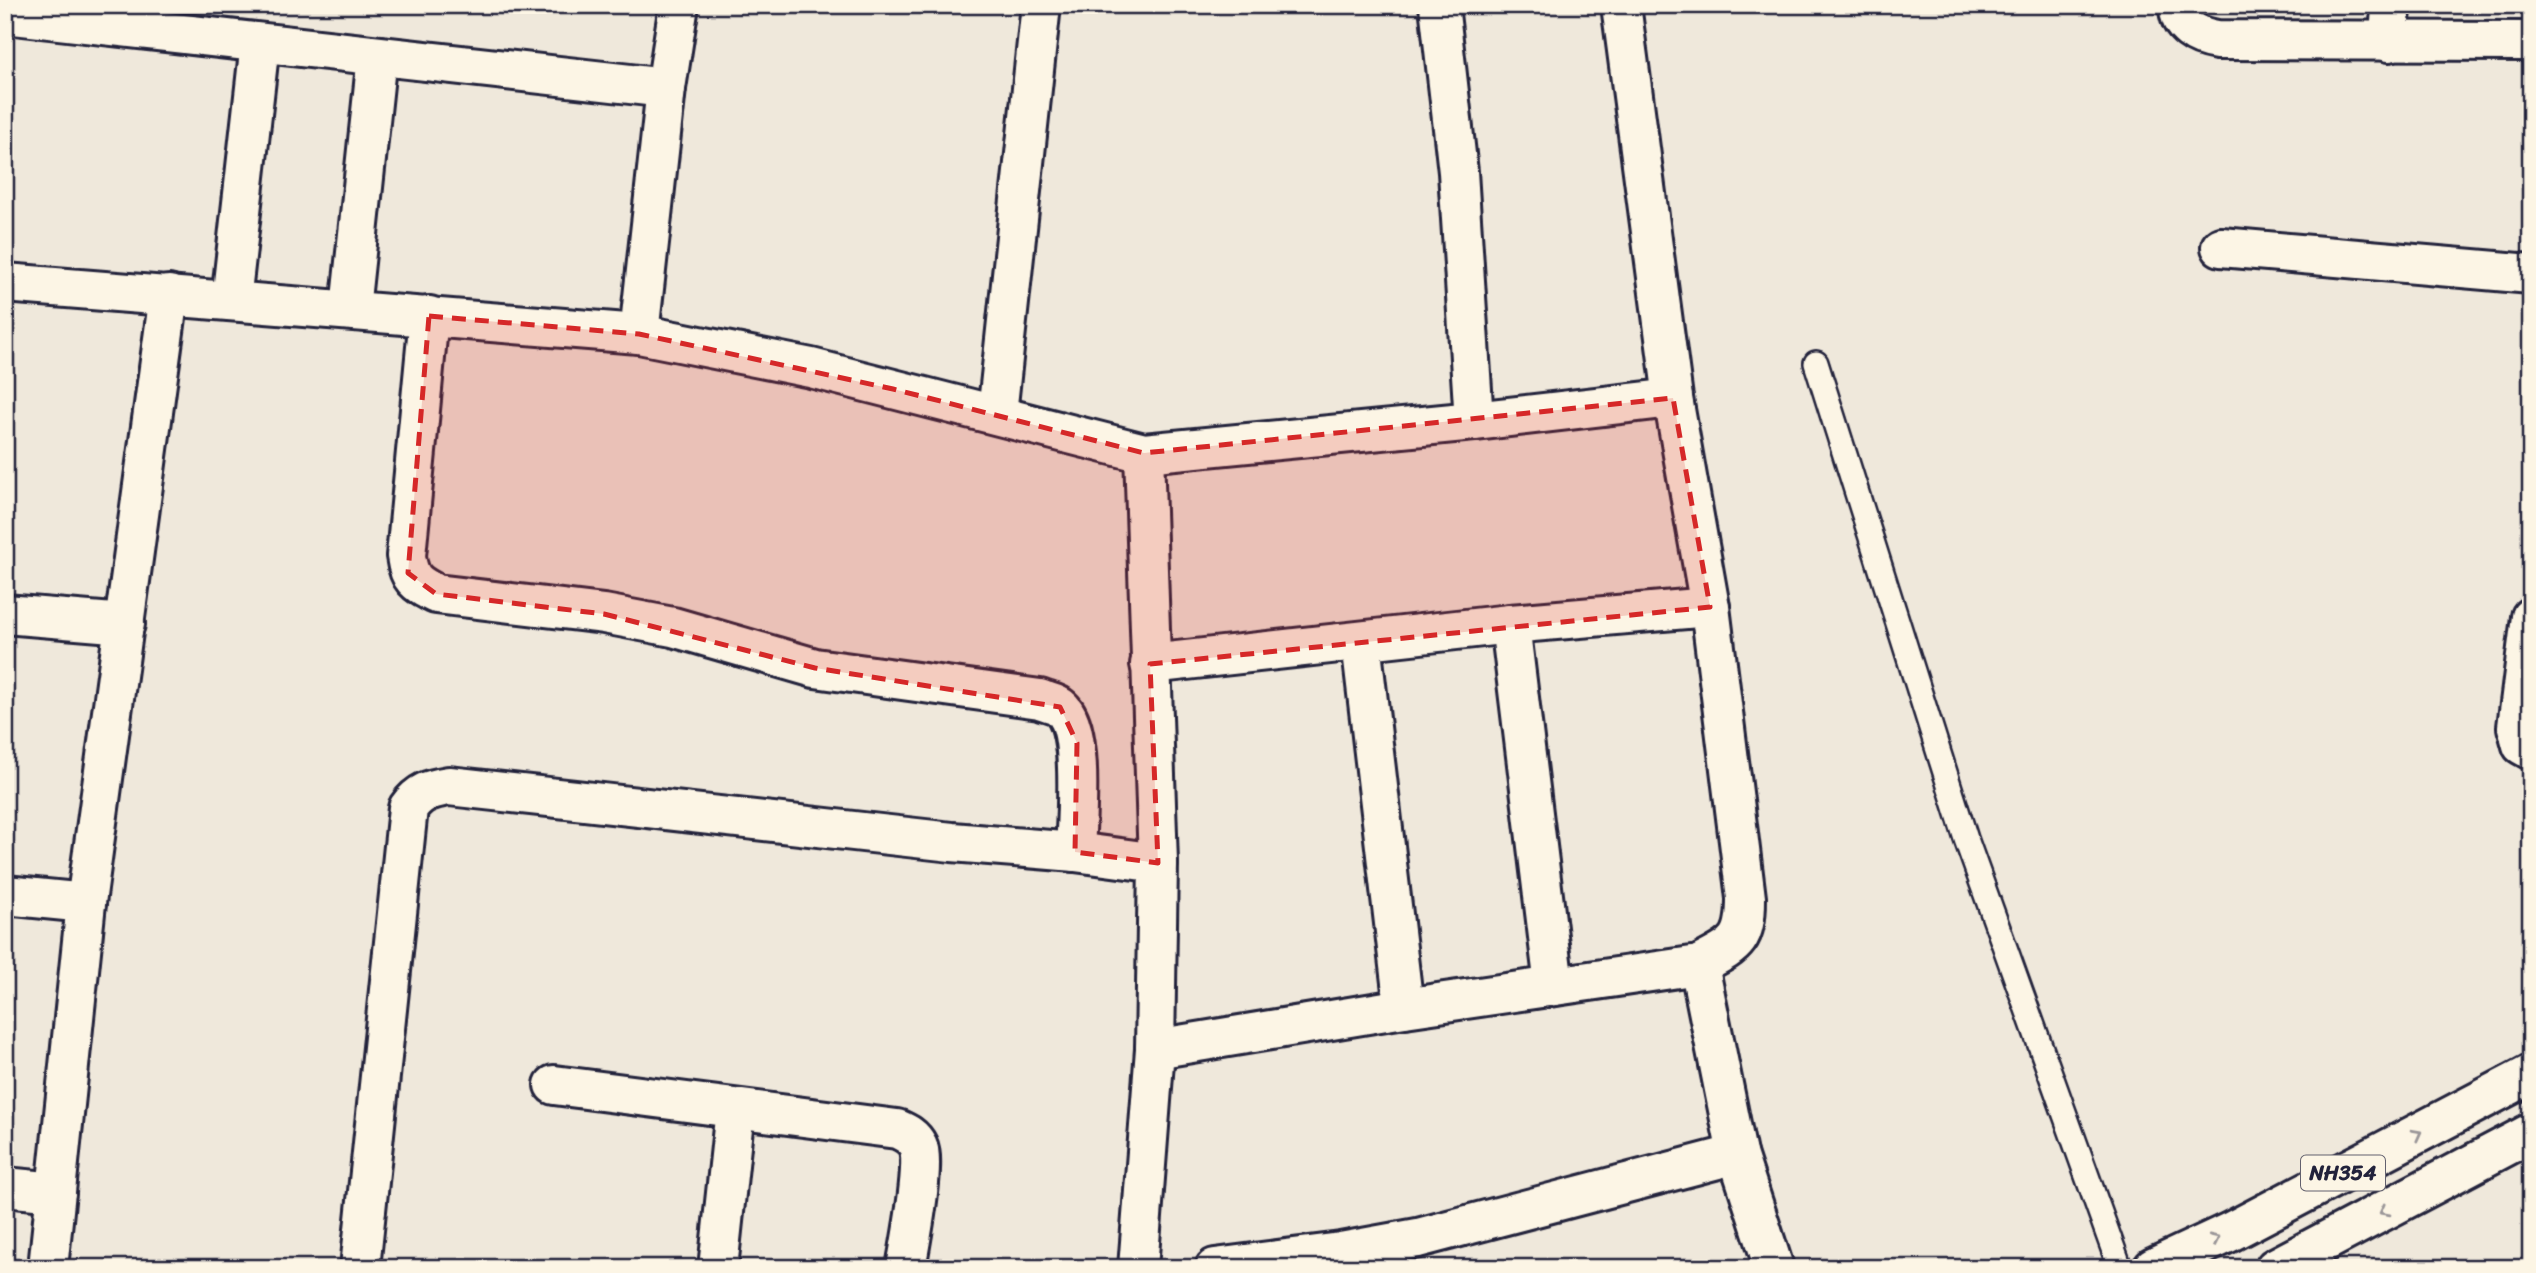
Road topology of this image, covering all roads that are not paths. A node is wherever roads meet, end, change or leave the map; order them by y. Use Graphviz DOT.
graph roads {
  1 [pos="679,5"];
  2 [pos="1041,5"];
  3 [pos="1439,5"];
  4 [pos="1621,5"];
  5 [pos="2179,5"];
  6 [pos="5,14"];
  7 [pos="2390,23"];
  8 [pos="2531,41"];
  9 [pos="260,43"];
  10 [pos="377,56"];
  11 [pos="666,88"];
  12 [pos="2221,247"];
  13 [pos="2531,274"];
  14 [pos="5,283"];
  15 [pos="169,295"];
  16 [pos="231,300"];
  17 [pos="350,309"];
  18 [pos="429,316"];
  19 [pos="639,334"];
  20 [pos="1816,363"];
  21 [pos="1673,398"];
  22 [pos="997,414"];
  23 [pos="1474,421"];
  24 [pos="1144,453"];
  25 [pos="1710,607"];
  26 [pos="5,614"];
  27 [pos="2531,617"];
  28 [pos="125,624"];
  29 [pos="1510,624"];
  30 [pos="1361,642"];
  31 [pos="1150,664"];
  32 [pos="2531,750"];
  33 [pos="1075,852"];
  34 [pos="1158,863"];
  35 [pos="5,895"];
  36 [pos="86,903"];
  37 [pos="1699,965"];
  38 [pos="1554,986"];
  39 [pos="1404,1008"];
  40 [pos="1156,1049"];
  41 [pos="2531,1074"];
  42 [pos="554,1085"];
  43 [pos="735,1109"];
  44 [pos="2531,1133"];
  45 [pos="1737,1154"];
  46 [pos="5,1187"];
  47 [pos="56,1192"];
  48 [pos="48,1268"];
  49 [pos="360,1268"];
  50 [pos="718,1268"];
  51 [pos="906,1268"];
  52 [pos="1139,1268"];
  53 [pos="1215,1268"];
  54 [pos="1774,1268"];
  55 [pos="2120,1268"];
  56 [pos="2153,1268"];
  57 [pos="2275,1268"];
  1 -- 11 [label="main road"];
  2 -- 22 [label="main road"];
  3 -- 23 [label="main road"];
  4 -- 21 [label="main road"];
  5 -- 7 [label="main road"];
  6 -- 9 [label="main road"];
  7 -- 8 [label="main road"];
  9 -- 10 [label="main road"];
  9 -- 16 [label="main road"];
  10 -- 11 [label="main road"];
  10 -- 17 [label="main road"];
  11 -- 19 [label="main road"];
  12 -- 13 [label="main road"];
  14 -- 15 [label="main road"];
  15 -- 16 [label="main road"];
  15 -- 28 [label="main road"];
  16 -- 17 [label="main road"];
  17 -- 18 [label="main road"];
  18 -- 19 [label="main road"];
  18 -- 33 [label="main road"];
  19 -- 22 [label="main road"];
  20 -- 55 [label="lane"];
  21 -- 23 [label="main road"];
  21 -- 25 [label="main road"];
  22 -- 24 [label="main road"];
  23 -- 24 [label="main road"];
  24 -- 31 [label="main road"];
  25 -- 29 [label="main road"];
  25 -- 37 [label="main road"];
  26 -- 28 [label="main road"];
  27 -- 32 [label="main road"];
  28 -- 36 [label="main road"];
  29 -- 30 [label="main road"];
  29 -- 38 [label="main road"];
  30 -- 31 [label="main road"];
  30 -- 39 [label="main road"];
  31 -- 34 [label="main road"];
  33 -- 34 [label="main road"];
  33 -- 49 [label="main road"];
  34 -- 40 [label="main road"];
  35 -- 36 [label="main road"];
  36 -- 47 [label="main road"];
  37 -- 38 [label="main road"];
  37 -- 45 [label="main road"];
  38 -- 39 [label="main road"];
  39 -- 40 [label="main road"];
  40 -- 52 [label="main road"];
  56 -- 41 [label="main road, NH354, one-way"];
  42 -- 43 [label="main road"];
  43 -- 50 [label="main road"];
  43 -- 51 [label="main road"];
  44 -- 57 [label="main road, NH354, one-way"];
  45 -- 53 [label="main road"];
  45 -- 54 [label="main road"];
  46 -- 47 [label="main road"];
  47 -- 48 [label="main road"];
}
